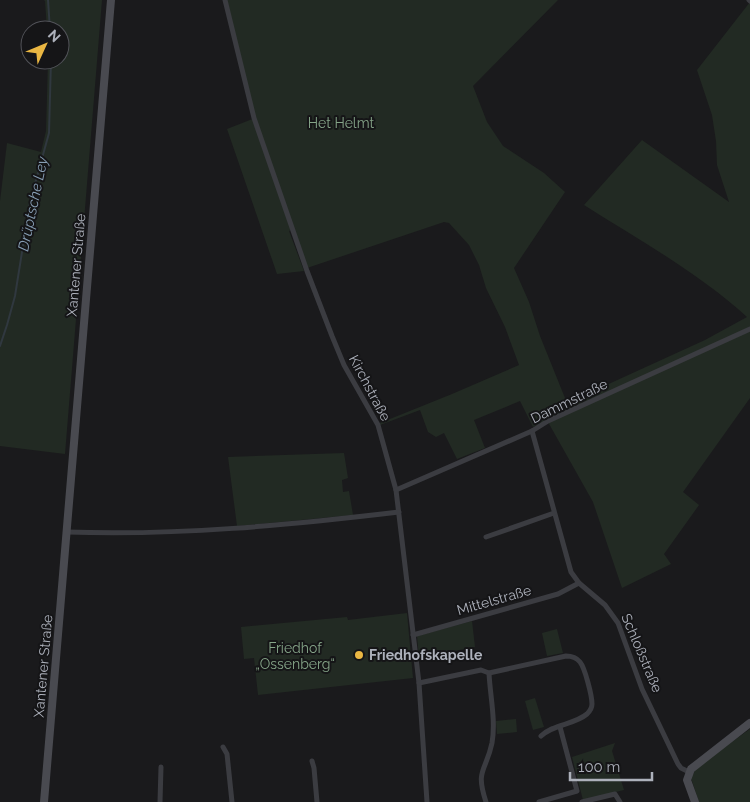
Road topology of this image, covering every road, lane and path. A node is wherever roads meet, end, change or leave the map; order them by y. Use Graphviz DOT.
graph roads {
  1 [pos="111,0"];
  2 [pos="225,0"];
  3 [pos="750,329"];
  4 [pos="532,431"];
  5 [pos="396,490"];
  6 [pos="399,512"];
  7 [pos="554,513"];
  8 [pos="66,532"];
  9 [pos="486,537"];
  10 [pos="579,583"];
  11 [pos="413,635"];
  12 [pos="489,673"];
  13 [pos="419,683"];
  14 [pos="750,724"];
  15 [pos="560,727"];
  16 [pos="541,736"];
  17 [pos="223,747"];
  18 [pos="312,761"];
  19 [pos="161,768"];
  20 [pos="689,772"];
  21 [pos="561,799"];
  22 [pos="44,802"];
  23 [pos="160,802"];
  24 [pos="232,802"];
  25 [pos="317,802"];
  26 [pos="426,802"];
  27 [pos="486,802"];
  28 [pos="539,802"];
  29 [pos="582,802"];
  30 [pos="620,802"];
  31 [pos="695,802"];
  1 -- 8 [label="main road, Xantener Straße"];
  2 -- 5 [label="street, Kirchstraße"];
  3 -- 4 [label="street, Dammstraße"];
  4 -- 5 [label="street, Dammstraße"];
  4 -- 7 [label="street, Schloßstraße"];
  5 -- 6 [label="street, Kirchstraße"];
  6 -- 8 [label="street"];
  6 -- 11 [label="street, Kirchstraße"];
  7 -- 9 [label="street"];
  7 -- 10 [label="street, Schloßstraße"];
  8 -- 22 [label="main road, Xantener Straße"];
  10 -- 11 [label="street, Mittelstraße"];
  10 -- 20 [label="street, Schloßstraße"];
  11 -- 13 [label="street, Kirchstraße"];
  12 -- 13 [label="street"];
  12 -- 15 [label="street"];
  12 -- 27 [label="street"];
  13 -- 26 [label="street, Kirchstraße"];
  14 -- 20 [label="main road"];
  15 -- 16 [label="street"];
  15 -- 21 [label="street"];
  17 -- 24 [label="street"];
  18 -- 25 [label="street"];
  19 -- 23 [label="street"];
  20 -- 31 [label="main road"];
  21 -- 28 [label="street"];
  29 -- 30 [label="street"];
}
